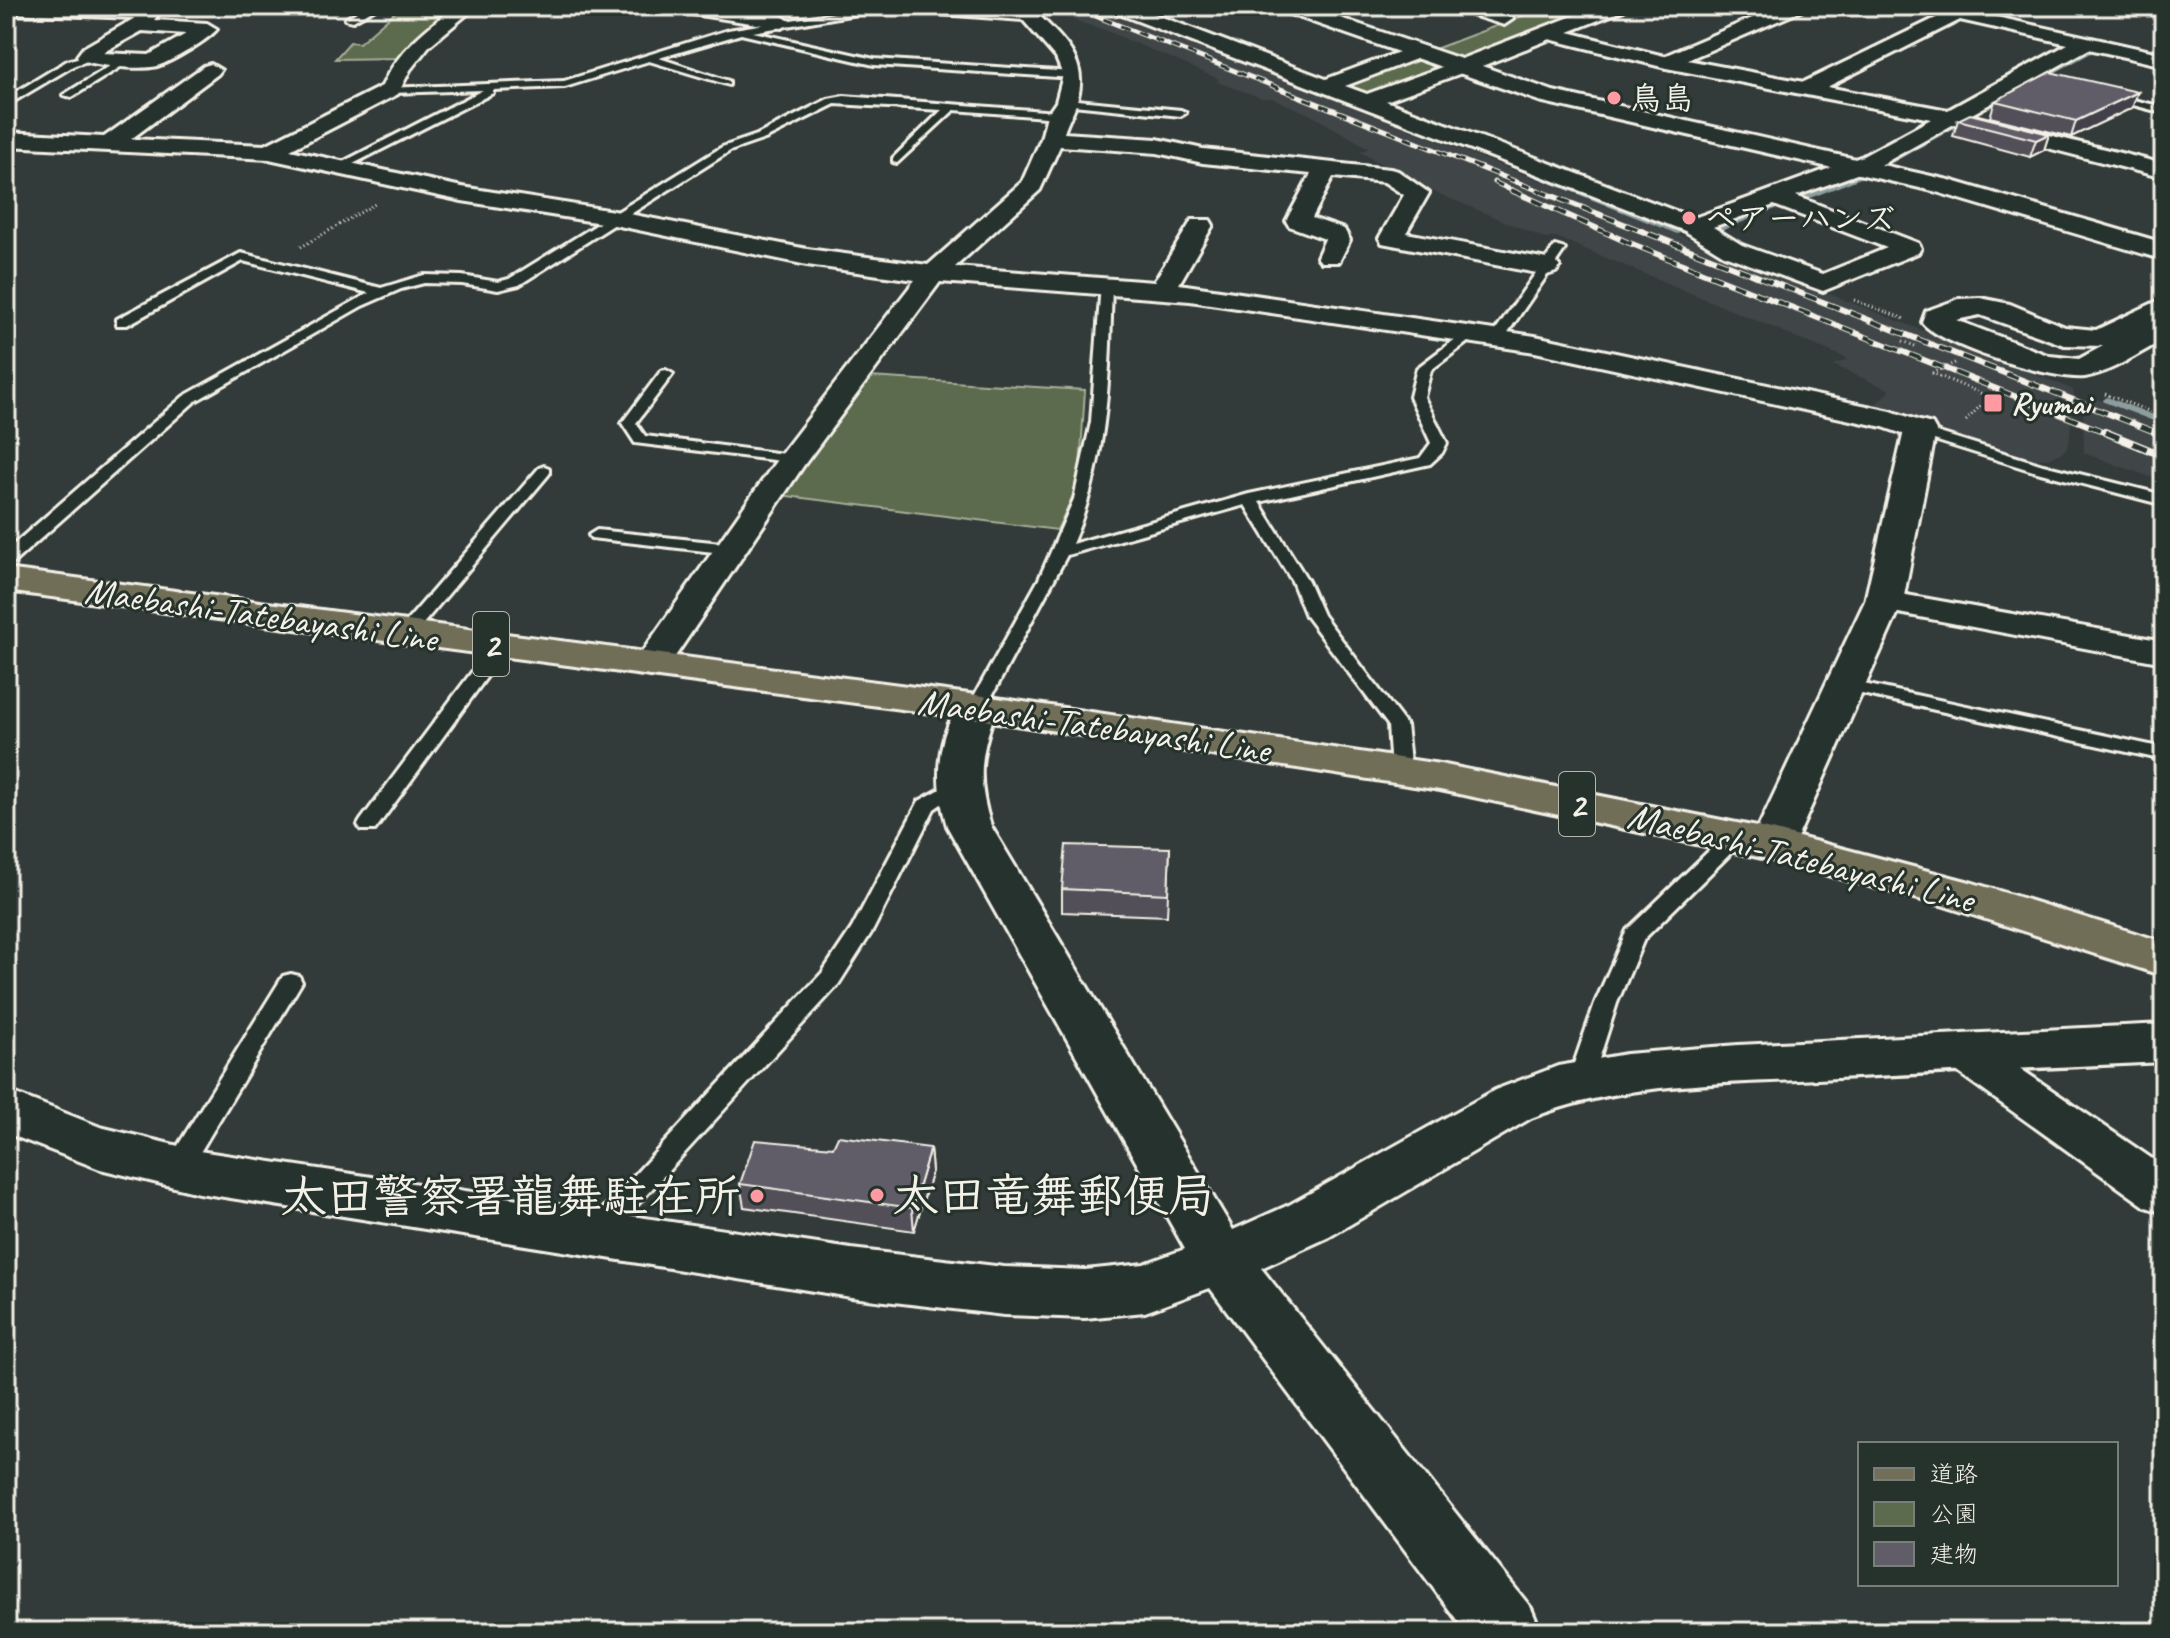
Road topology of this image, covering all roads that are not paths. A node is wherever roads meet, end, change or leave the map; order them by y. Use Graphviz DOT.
graph roads {
  1 [pos="374,6"];
  2 [pos="468,6"];
  3 [pos="680,6"];
  4 [pos="896,6"];
  5 [pos="914,6"];
  6 [pos="1116,6"];
  7 [pos="1285,6"];
  8 [pos="1462,6"];
  9 [pos="1617,6"];
  10 [pos="1796,6"];
  11 [pos="1922,6"];
  12 [pos="6,7"];
  13 [pos="1024,10"];
  14 [pos="1528,10"];
  15 [pos="957,11"];
  16 [pos="1958,14"];
  17 [pos="350,19"];
  18 [pos="1504,19"];
  19 [pos="782,22"];
  20 [pos="136,25"];
  21 [pos="939,28"];
  22 [pos="738,31"];
  23 [pos="1548,33"];
  24 [pos="2085,43"];
  25 [pos="1417,52"];
  26 [pos="90,57"];
  27 [pos="647,57"];
  28 [pos="2164,60"];
  29 [pos="123,61"];
  30 [pos="1666,62"];
  31 [pos="1460,67"];
  32 [pos="211,70"];
  33 [pos="1073,75"];
  34 [pos="725,83"];
  35 [pos="1325,86"];
  36 [pos="496,87"];
  37 [pos="1807,89"];
  38 [pos="391,90"];
  39 [pos="68,95"];
  40 [pos="2102,95"];
  41 [pos="1368,101"];
  42 [pos="6,103"];
  43 [pos="950,108"];
  44 [pos="2164,110"];
  45 [pos="1181,113"];
  46 [pos="1952,117"];
  47 [pos="1059,119"];
  48 [pos="6,139"];
  49 [pos="112,142"];
  50 [pos="269,152"];
  51 [pos="897,160"];
  52 [pos="341,166"];
  53 [pos="1860,166"];
  54 [pos="1325,169"];
  55 [pos="2164,171"];
  56 [pos="1776,197"];
  57 [pos="614,218"];
  58 [pos="1201,225"];
  59 [pos="1694,226"];
  60 [pos="2164,252"];
  61 [pos="1330,257"];
  62 [pos="1553,258"];
  63 [pos="933,274"];
  64 [pos="1106,286"];
  65 [pos="1162,291"];
  66 [pos="381,292"];
  67 [pos="2164,307"];
  68 [pos="122,322"];
  69 [pos="2164,328"];
  70 [pos="1484,336"];
  71 [pos="666,374"];
  72 [pos="1920,431"];
  73 [pos="792,460"];
  74 [pos="544,471"];
  75 [pos="1249,499"];
  76 [pos="2164,500"];
  77 [pos="597,535"];
  78 [pos="731,549"];
  79 [pos="1060,552"];
  80 [pos="6,560"];
  81 [pos="6,580"];
  82 [pos="1884,601"];
  83 [pos="406,633"];
  84 [pos="501,645"];
  85 [pos="2164,652"];
  86 [pos="651,665"];
  87 [pos="1845,685"];
  88 [pos="977,707"];
  89 [pos="2164,754"];
  90 [pos="1401,771"];
  91 [pos="957,786"];
  92 [pos="368,825"];
  93 [pos="1751,840"];
  94 [pos="2164,959"];
  95 [pos="291,982"];
  96 [pos="2164,1043"];
  97 [pos="1964,1053"];
  98 [pos="1580,1081"];
  99 [pos="6,1110"];
  100 [pos="178,1167"];
  101 [pos="2164,1193"];
  102 [pos="597,1232"];
  103 [pos="1221,1260"];
  104 [pos="1507,1632"];
  1 -- 17 [label="lane"];
  2 -- 38 [label="street"];
  3 -- 19 [label="street"];
  4 -- 19 [label="lane"];
  5 -- 15 [label="street"];
  6 -- 35 [label="street"];
  7 -- 25 [label="street"];
  8 -- 18 [label="street"];
  9 -- 23 [label="street"];
  10 -- 30 [label="street"];
  11 -- 16 [label="street"];
  12 -- 20 [label="street"];
  13 -- 15 [label="street"];
  13 -- 33 [label="street"];
  14 -- 18 [label="street"];
  15 -- 21 [label="street"];
  16 -- 24 [label="street"];
  16 -- 37 [label="street"];
  18 -- 25 [label="street"];
  19 -- 22 [label="lane"];
  20 -- 26 [label="street"];
  20 -- 29 [label="street"];
  22 -- 27 [label="lane"];
  22 -- 33 [label="lane"];
  23 -- 30 [label="street"];
  23 -- 31 [label="street"];
  24 -- 28 [label="street"];
  24 -- 46 [label="street"];
  25 -- 31 [label="street"];
  25 -- 35 [label="street"];
  26 -- 29 [label="street"];
  26 -- 42 [label="lane"];
  27 -- 34 [label="lane"];
  27 -- 36 [label="lane"];
  29 -- 39 [label="lane"];
  30 -- 37 [label="street"];
  31 -- 41 [label="street"];
  31 -- 53 [label="street"];
  32 -- 49 [label="street"];
  33 -- 47 [label="street"];
  35 -- 41 [label="street"];
  36 -- 38 [label="lane"];
  36 -- 52 [label="lane"];
  37 -- 46 [label="street"];
  38 -- 50 [label="street"];
  40 -- 44 [label="lane"];
  41 -- 59 [label="street"];
  43 -- 47 [label="lane"];
  43 -- 51 [label="lane"];
  43 -- 57 [label="lane"];
  45 -- 47 [label="lane"];
  46 -- 53 [label="street"];
  46 -- 55 [label="street"];
  47 -- 54 [label="street"];
  47 -- 63 [label="street"];
  48 -- 49 [label="street"];
  49 -- 50 [label="street"];
  50 -- 52 [label="street"];
  52 -- 57 [label="street"];
  53 -- 56 [label="street"];
  53 -- 60 [label="street"];
  54 -- 61 [label="street"];
  54 -- 62 [label="street"];
  56 -- 59 [label="street"];
  56 -- 59 [label="street"];
  57 -- 63 [label="street"];
  57 -- 66 [label="lane"];
  58 -- 65 [label="street"];
  62 -- 70 [label="lane"];
  63 -- 64 [label="street"];
  63 -- 73 [label="street"];
  64 -- 65 [label="street"];
  64 -- 79 [label="lane"];
  65 -- 70 [label="street"];
  66 -- 68 [label="lane"];
  66 -- 80 [label="lane"];
  67 -- 69 [label="street"];
  70 -- 72 [label="street"];
  70 -- 75 [label="lane"];
  71 -- 73 [label="lane"];
  72 -- 76 [label="lane"];
  72 -- 82 [label="street"];
  73 -- 78 [label="street"];
  74 -- 83 [label="lane"];
  75 -- 79 [label="lane"];
  75 -- 90 [label="lane"];
  77 -- 78 [label="lane"];
  78 -- 86 [label="street"];
  79 -- 88 [label="lane"];
  81 -- 83 [label="main road, Maebashi-Tatebayashi Line / 2"];
  82 -- 85 [label="street"];
  82 -- 87 [label="street"];
  83 -- 84 [label="main road, Maebashi-Tatebayashi Line / 2"];
  84 -- 86 [label="main road, Maebashi-Tatebayashi Line / 2"];
  84 -- 92 [label="lane"];
  86 -- 88 [label="main road, Maebashi-Tatebayashi Line / 2"];
  87 -- 89 [label="lane"];
  87 -- 93 [label="street"];
  88 -- 90 [label="main road, Maebashi-Tatebayashi Line / 2"];
  88 -- 91 [label="street"];
  90 -- 93 [label="main road, Maebashi-Tatebayashi Line / 2"];
  91 -- 102 [label="lane"];
  91 -- 103 [label="street"];
  93 -- 94 [label="main road, Maebashi-Tatebayashi Line / 2"];
  93 -- 98 [label="lane"];
  95 -- 100 [label="lane"];
  96 -- 97 [label="street"];
  97 -- 98 [label="street"];
  97 -- 101 [label="street"];
  98 -- 103 [label="street"];
  99 -- 100 [label="street"];
  100 -- 102 [label="street"];
  102 -- 103 [label="street"];
  103 -- 104 [label="street"];
}
